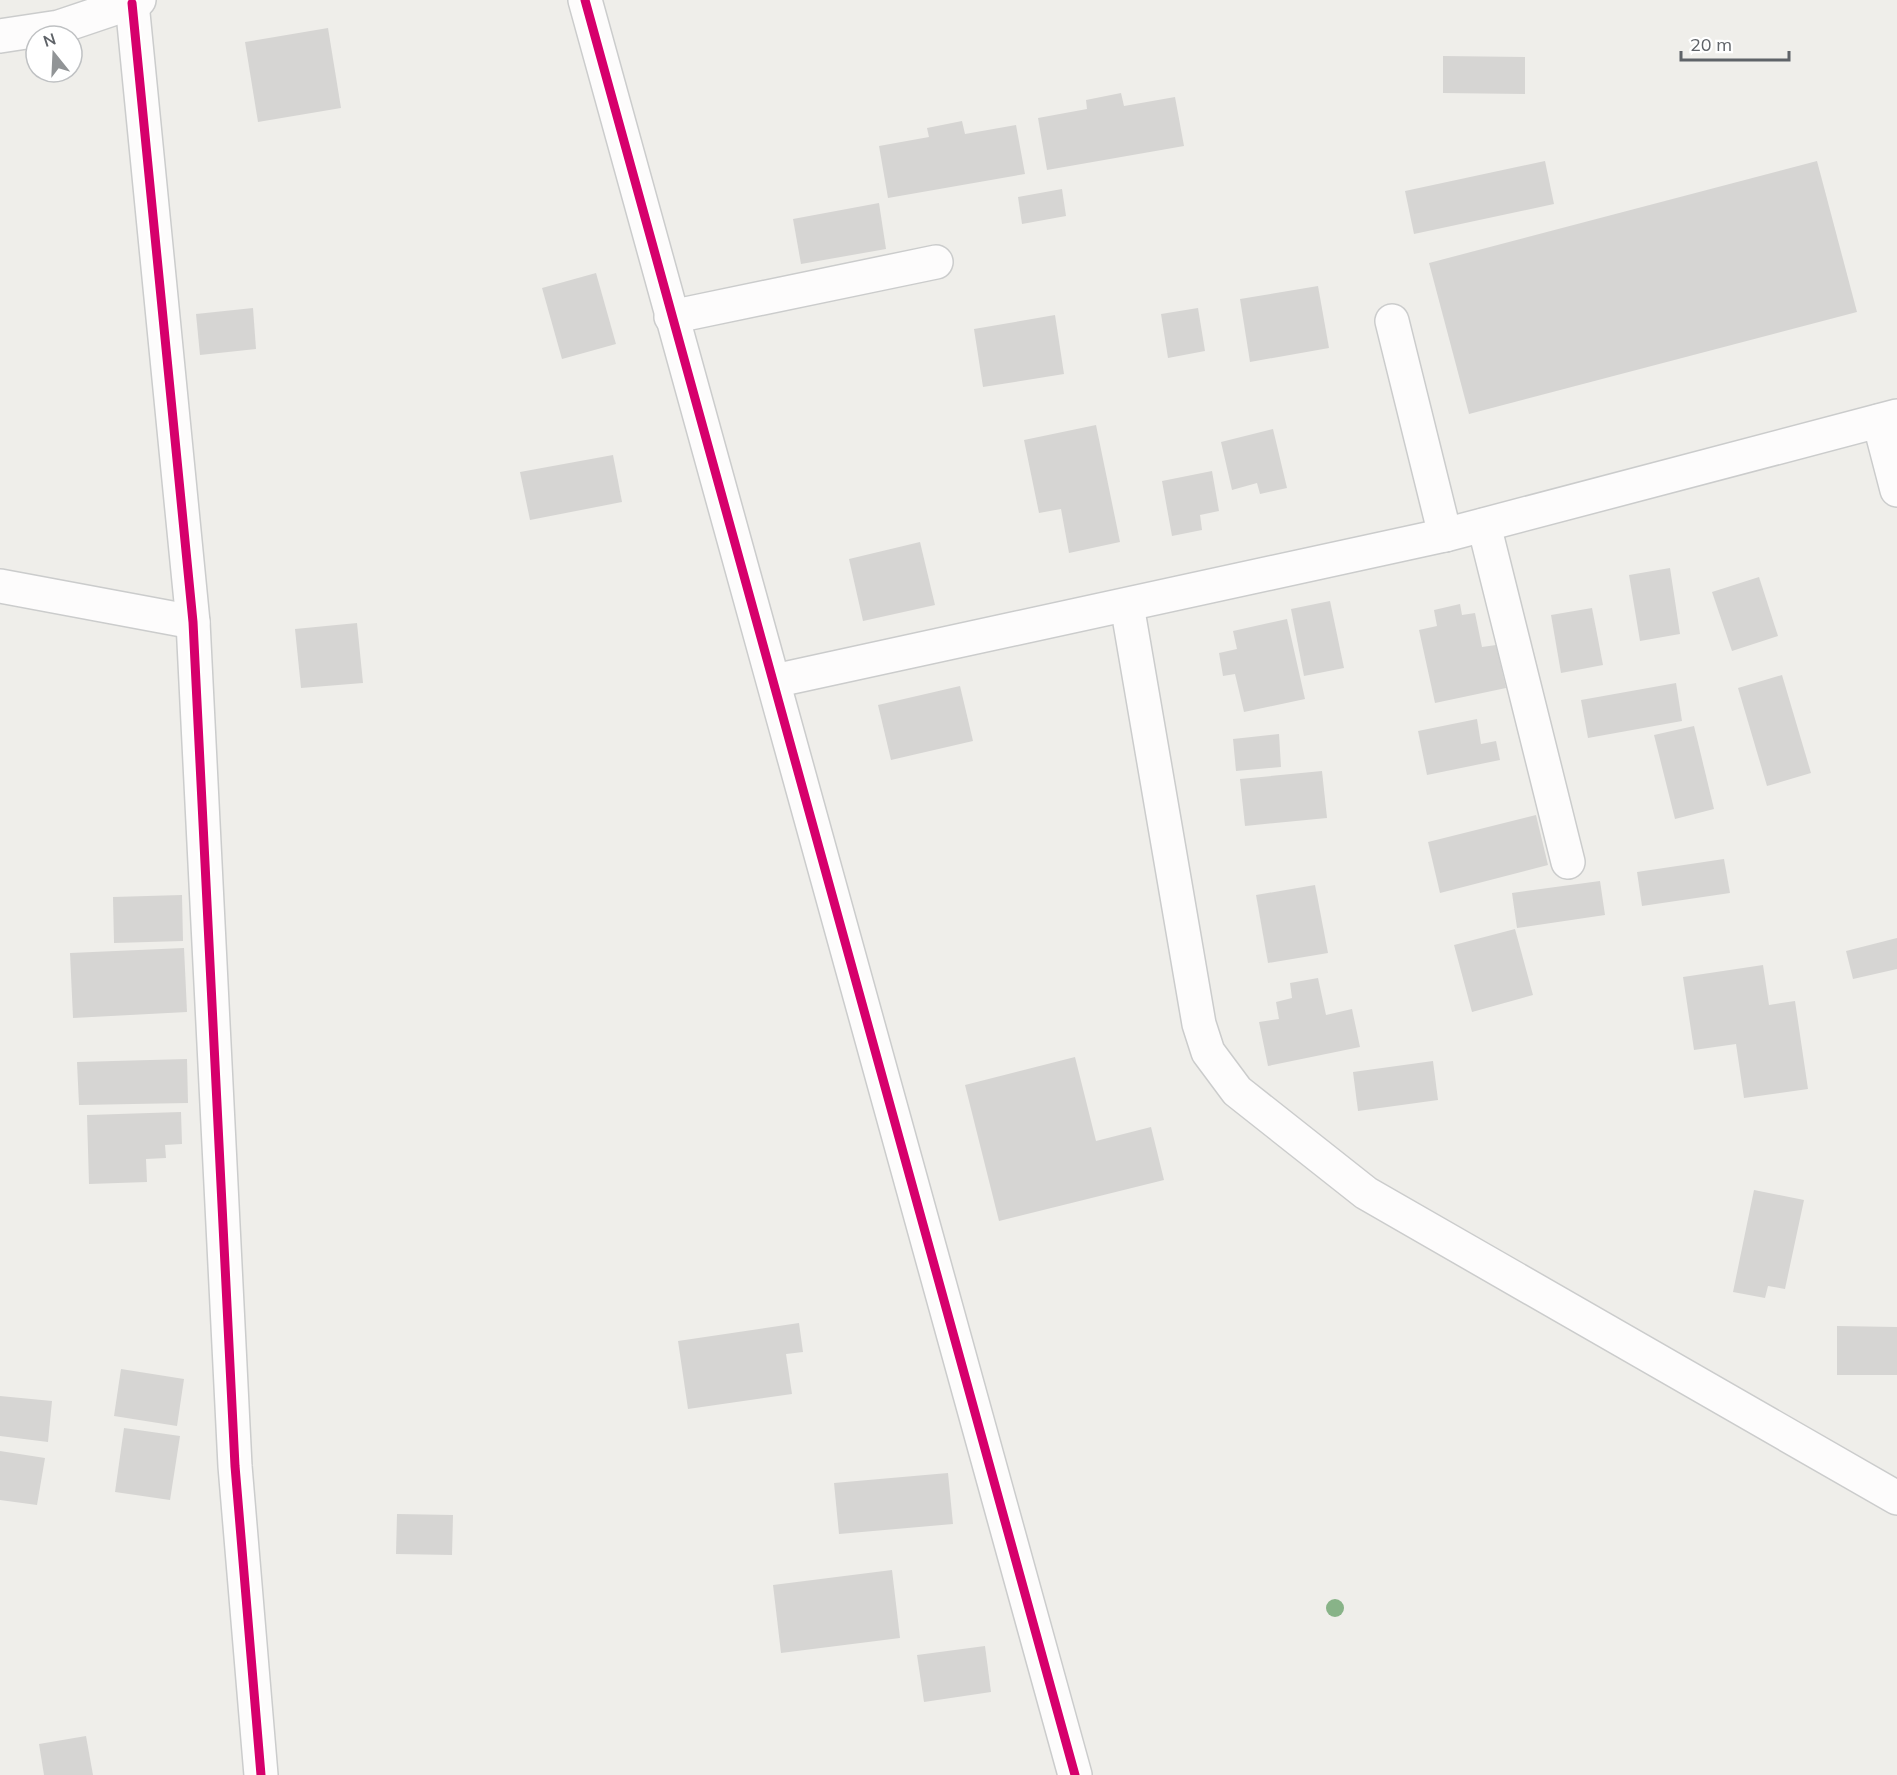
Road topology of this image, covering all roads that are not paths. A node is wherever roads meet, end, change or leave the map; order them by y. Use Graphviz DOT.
graph roads {
  1 [pos="585,0"];
  2 [pos="136,1"];
  3 [pos="59,13"];
  4 [pos="0,36"];
  5 [pos="936,262"];
  6 [pos="671,317"];
  7 [pos="1392,321"];
  8 [pos="1888,419"];
  9 [pos="1897,490"];
  10 [pos="1484,525"];
  11 [pos="1445,535"];
  12 [pos="0,586"];
  13 [pos="1127,605"];
  14 [pos="193,622"];
  15 [pos="774,681"];
  16 [pos="1568,862"];
  17 [pos="1897,1498"];
  18 [pos="261,1775"];
  19 [pos="1075,1775"];
  1 -- 6 [label="street"];
  2 -- 3 [label="street"];
  2 -- 14 [label="street"];
  3 -- 4 [label="street"];
  5 -- 6 [label="street"];
  6 -- 15 [label="street"];
  7 -- 11 [label="street"];
  8 -- 9 [label="street"];
  8 -- 10 [label="street"];
  10 -- 11 [label="street"];
  10 -- 16 [label="street"];
  11 -- 13 [label="street"];
  12 -- 14 [label="street"];
  13 -- 15 [label="street"];
  13 -- 17 [label="street"];
  14 -- 18 [label="street"];
  15 -- 19 [label="street"];
}
